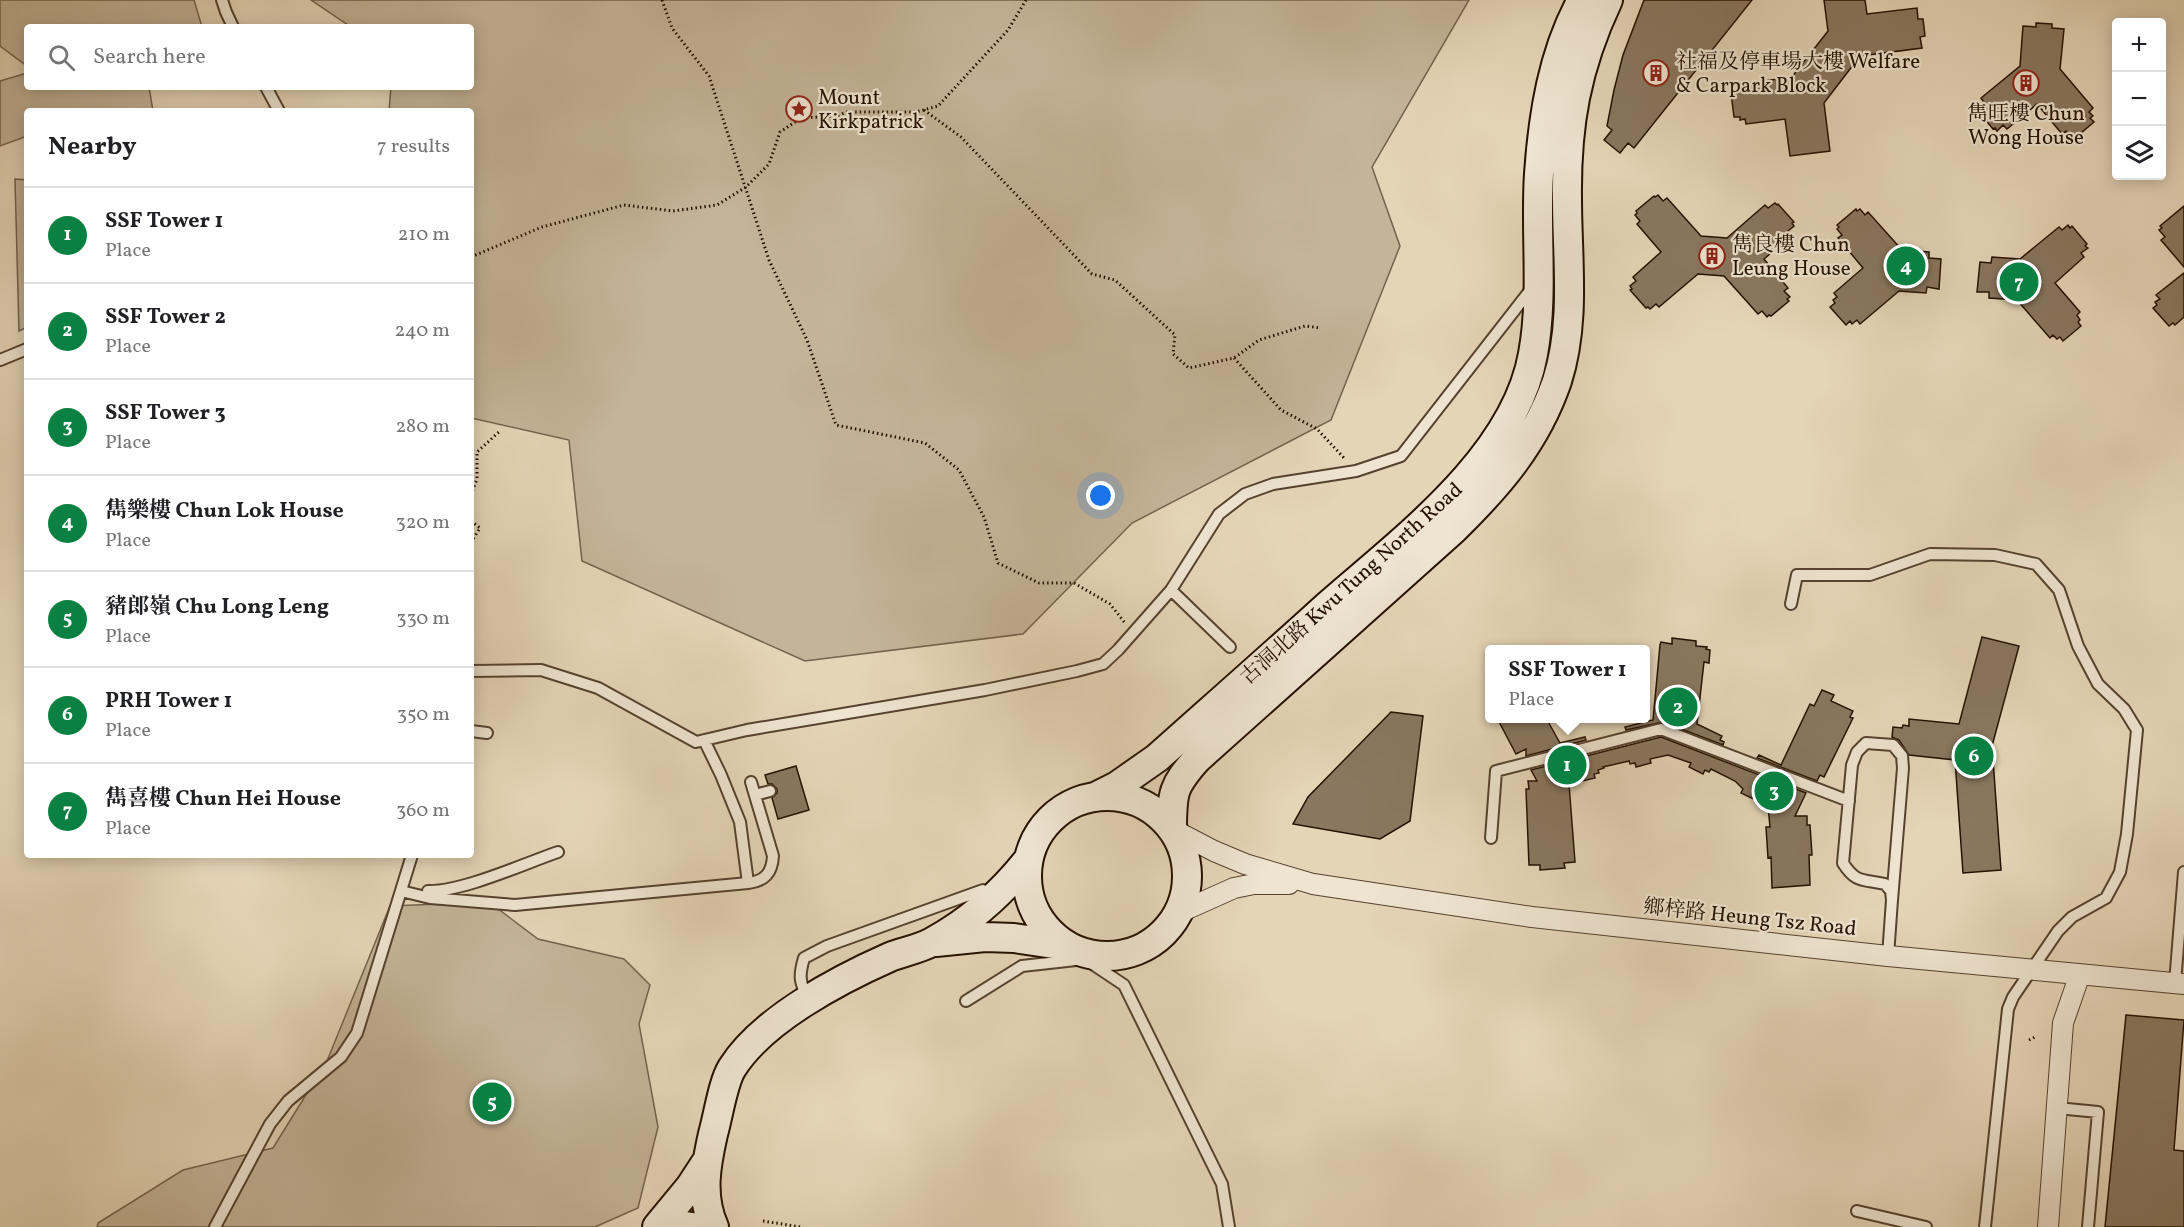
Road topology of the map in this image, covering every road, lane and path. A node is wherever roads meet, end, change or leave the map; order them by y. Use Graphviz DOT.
graph roads {
  1 [pos="222,0"];
  2 [pos="662,0"];
  3 [pos="1026,0"];
  4 [pos="1576,0"];
  5 [pos="1582,0"];
  6 [pos="1608,0"];
  7 [pos="232,24"];
  8 [pos="268,90"];
  9 [pos="277,108"];
  10 [pos="924,110"];
  11 [pos="746,187"];
  12 [pos="474,256"];
  13 [pos="1321,328"];
  14 [pos="24,350"];
  15 [pos="1234,358"];
  16 [pos="0,360"];
  17 [pos="500,431"];
  18 [pos="1356,471"];
  19 [pos="474,487"];
  20 [pos="474,523"];
  21 [pos="474,537"];
  22 [pos="1171,590"];
  23 [pos="1791,604"];
  24 [pos="1133,633"];
  25 [pos="1230,647"];
  26 [pos="474,671"];
  27 [pos="474,731"];
  28 [pos="487,733"];
  29 [pos="704,740"];
  30 [pos="751,782"];
  31 [pos="770,791"];
  32 [pos="755,795"];
  33 [pos="1095,797"];
  34 [pos="1849,801"];
  35 [pos="1172,829"];
  36 [pos="1491,838"];
  37 [pos="558,852"];
  38 [pos="410,858"];
  39 [pos="1028,860"];
  40 [pos="2184,872"];
  41 [pos="748,883"];
  42 [pos="1313,884"];
  43 [pos="983,890"];
  44 [pos="400,891"];
  45 [pos="1892,900"];
  46 [pos="1178,913"];
  47 [pos="931,942"];
  48 [pos="1067,946"];
  49 [pos="1888,956"];
  50 [pos="2080,974"];
  51 [pos="2179,984"];
  52 [pos="810,1000"];
  53 [pos="966,1001"];
  54 [pos="2037,1036"];
  55 [pos="2029,1040"];
  56 [pos="2057,1108"];
  57 [pos="707,1161"];
  58 [pos="1857,1211"];
  59 [pos="763,1221"];
  60 [pos="215,1227"];
  61 [pos="657,1227"];
  62 [pos="668,1227"];
  63 [pos="692,1227"];
  64 [pos="714,1227"];
  65 [pos="801,1227"];
  66 [pos="1230,1227"];
  67 [pos="1926,1227"];
  68 [pos="1985,1227"];
  69 [pos="2048,1227"];
  70 [pos="2088,1227"];
  1 -- 7 [label="lane"];
  2 -- 11 [label="path"];
  3 -- 10 [label="path"];
  4 -- 18 [label="lane"];
  5 -- 33 [label="main road, 古洞北路 Kwu Tung North Road"];
  6 -- 35 [label="main road, 古洞北路 Kwu Tung North Road"];
  8 -- 9 [label="lane"];
  10 -- 11 [label="path"];
  10 -- 15 [label="path"];
  11 -- 12 [label="path"];
  11 -- 24 [label="path"];
  13 -- 15 [label="path"];
  14 -- 16 [label="lane"];
  15 -- 18 [label="path"];
  17 -- 19 [label="path"];
  18 -- 22 [label="lane"];
  20 -- 21 [label="path"];
  22 -- 24 [label="lane"];
  22 -- 25 [label="lane"];
  23 -- 68 [label="lane"];
  24 -- 29 [label="lane"];
  26 -- 29 [label="lane"];
  27 -- 28 [label="lane"];
  29 -- 41 [label="lane"];
  30 -- 32 [label="lane"];
  31 -- 32 [label="lane"];
  32 -- 41 [label="lane"];
  33 -- 35 [label="main road, 古洞北路 Kwu Tung North Road"];
  33 -- 39 [label="main road, 古洞北路 Kwu Tung North Road"];
  34 -- 36 [label="lane"];
  34 -- 45 [label="lane"];
  34 -- 45 [label="lane"];
  35 -- 42 [label="street, 鄉梓路 Heung Tsz Road"];
  35 -- 46 [label="main road, 古洞北路 Kwu Tung North Road"];
  37 -- 44 [label="lane"];
  38 -- 44 [label="lane"];
  39 -- 47 [label="main road, 古洞北路 Kwu Tung North Road"];
  39 -- 48 [label="main road, 古洞北路 Kwu Tung North Road"];
  40 -- 51 [label="lane"];
  41 -- 44 [label="lane"];
  42 -- 46 [label="street, 鄉梓路 Heung Tsz Road"];
  42 -- 49 [label="street, 鄉梓路 Heung Tsz Road"];
  43 -- 52 [label="lane"];
  44 -- 60 [label="lane"];
  45 -- 49 [label="lane"];
  46 -- 48 [label="main road, 古洞北路 Kwu Tung North Road"];
  47 -- 48 [label="main road, 古洞北路 Kwu Tung North Road"];
  47 -- 52 [label="main road, 古洞北路 Kwu Tung North Road"];
  49 -- 50 [label="street, 鄉梓路 Heung Tsz Road"];
  50 -- 51 [label="street, 鄉梓路 Heung Tsz Road"];
  50 -- 56 [label="street"];
  52 -- 57 [label="main road, 古洞北路 Kwu Tung North Road"];
  53 -- 66 [label="lane"];
  54 -- 55 [label="path"];
  56 -- 69 [label="street"];
  56 -- 70 [label="lane"];
  57 -- 61 [label="main road, 古洞北路 Kwu Tung North Road"];
  57 -- 64 [label="main road, 古洞北路 Kwu Tung North Road"];
  58 -- 67 [label="lane"];
  59 -- 65 [label="path"];
  62 -- 63 [label="main road"];
}
